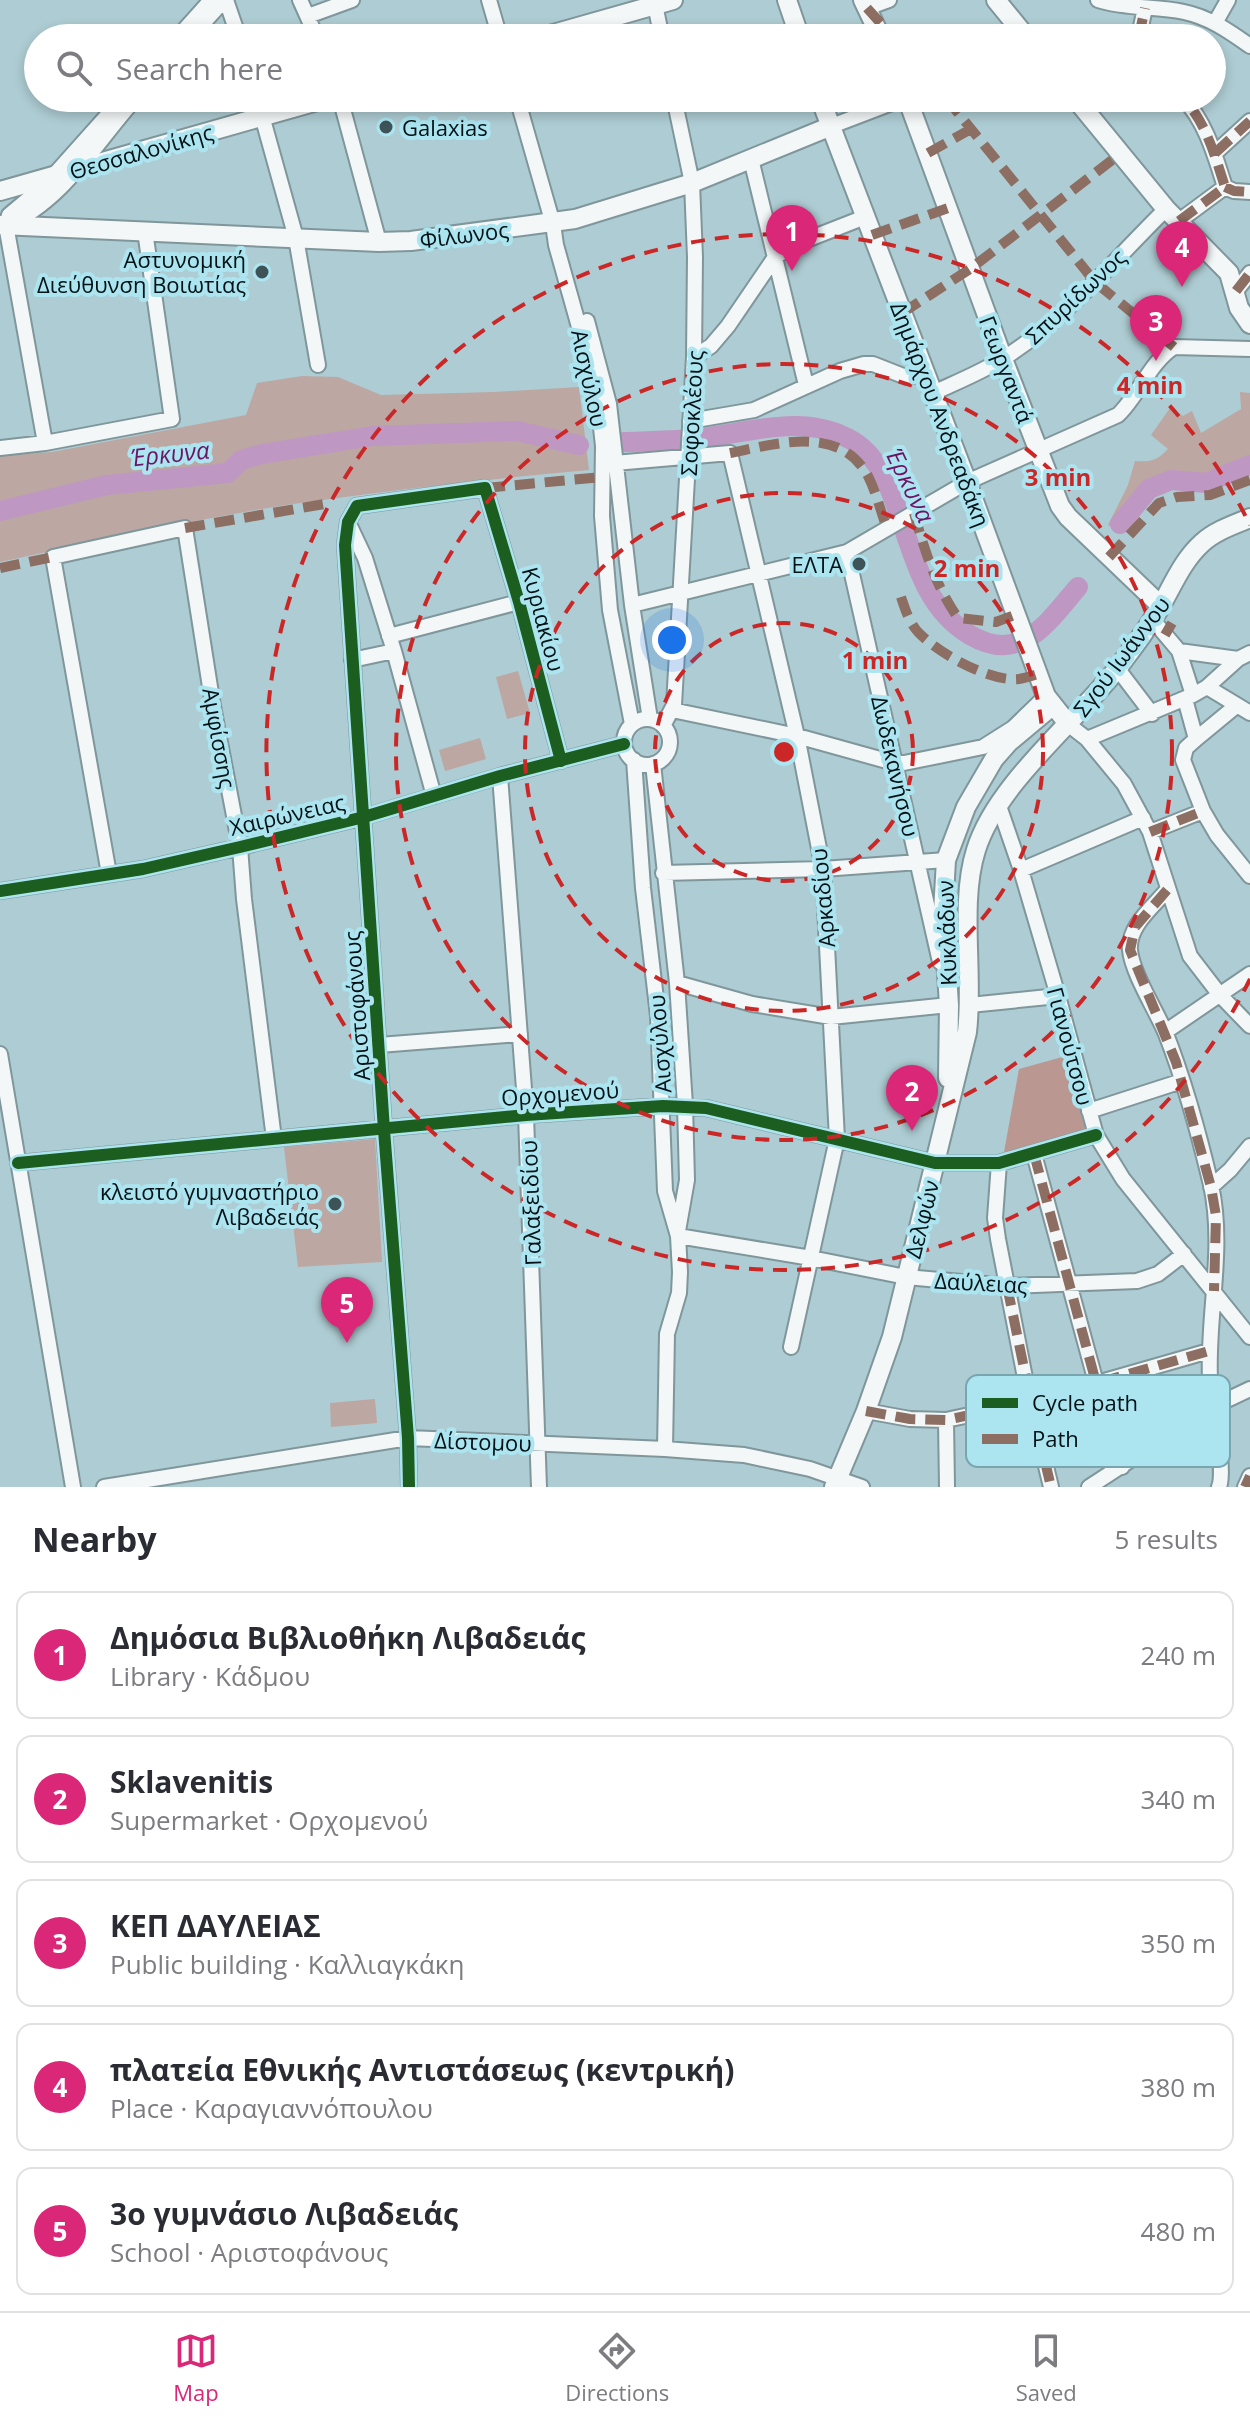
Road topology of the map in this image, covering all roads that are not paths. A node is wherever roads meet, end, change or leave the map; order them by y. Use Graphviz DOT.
graph roads {
  1 [pos="211,0"];
  2 [pos="225,0"];
  3 [pos="300,0"];
  4 [pos="352,0"];
  5 [pos="489,0"];
  6 [pos="787,0"];
  7 [pos="889,0"];
  8 [pos="996,0"];
  9 [pos="1098,0"];
  10 [pos="1171,0"];
  11 [pos="1228,0"];
  12 [pos="661,2"];
  13 [pos="865,4"];
  14 [pos="1145,8"];
  15 [pos="1185,12"];
  16 [pos="308,16"];
  17 [pos="1215,23"];
  18 [pos="190,24"];
  19 [pos="203,24"];
  20 [pos="234,24"];
  21 [pos="311,24"];
  22 [pos="496,24"];
  23 [pos="586,24"];
  24 [pos="662,24"];
  25 [pos="795,24"];
  26 [pos="874,24"];
  27 [pos="1016,24"];
  28 [pos="1142,24"];
  29 [pos="1226,30"];
  30 [pos="1250,46"];
  31 [pos="111,112"];
  32 [pos="124,112"];
  33 [pos="261,112"];
  34 [pos="280,112"];
  35 [pos="344,112"];
  36 [pos="521,112"];
  37 [pos="677,112"];
  38 [pos="824,112"];
  39 [pos="869,112"];
  40 [pos="911,112"];
  41 [pos="1087,112"];
  42 [pos="1193,112"];
  43 [pos="263,117"];
  44 [pos="1250,121"];
  45 [pos="829,127"];
  46 [pos="1215,153"];
  47 [pos="751,159"];
  48 [pos="76,170"];
  49 [pos="55,175"];
  50 [pos="692,183"];
  51 [pos="1225,187"];
  52 [pos="0,191"];
  53 [pos="1250,192"];
  54 [pos="1173,215"];
  55 [pos="865,217"];
  56 [pos="553,224"];
  57 [pos="3,225"];
  58 [pos="145,231"];
  59 [pos="296,238"];
  60 [pos="379,242"];
  61 [pos="775,257"];
  62 [pos="1250,273"];
  63 [pos="1236,291"];
  64 [pos="1250,324"];
  65 [pos="1250,349"];
  66 [pos="694,357"];
  67 [pos="1003,359"];
  68 [pos="318,365"];
  69 [pos="926,374"];
  70 [pos="806,385"];
  71 [pos="933,393"];
  72 [pos="690,424"];
  73 [pos="45,443"];
  74 [pos="0,448"];
  75 [pos="1038,449"];
  76 [pos="689,450"];
  77 [pos="609,463"];
  78 [pos="967,482"];
  79 [pos="1250,518"];
  80 [pos="348,522"];
  81 [pos="847,552"];
  82 [pos="760,576"];
  83 [pos="681,595"];
  84 [pos="519,602"];
  85 [pos="632,605"];
  86 [pos="1156,613"];
  87 [pos="389,636"];
  88 [pos="394,651"];
  89 [pos="1179,651"];
  90 [pos="1244,656"];
  91 [pos="352,660"];
  92 [pos="1117,668"];
  93 [pos="1207,687"];
  94 [pos="1189,697"];
  95 [pos="1049,701"];
  96 [pos="1243,709"];
  97 [pos="678,711"];
  98 [pos="1152,714"];
  99 [pos="632,724"];
  100 [pos="1069,725"];
  101 [pos="660,726"];
  102 [pos="797,736"];
  103 [pos="1087,739"];
  104 [pos="1196,739"];
  105 [pos="624,744"];
  106 [pos="989,753"];
  107 [pos="634,760"];
  108 [pos="561,761"];
  109 [pos="896,763"];
  110 [pos="653,764"];
  111 [pos="500,776"];
  112 [pos="434,796"];
  113 [pos="999,806"];
  114 [pos="1203,811"];
  115 [pos="364,817"];
  116 [pos="1146,825"];
  117 [pos="240,847"];
  118 [pos="946,860"];
  119 [pos="918,863"];
  120 [pos="823,869"];
  121 [pos="1021,870"];
  122 [pos="663,873"];
  123 [pos="109,874"];
  124 [pos="1250,876"];
  125 [pos="1167,890"];
  126 [pos="0,891"];
  127 [pos="1250,974"];
  128 [pos="948,978"];
  129 [pos="677,983"];
  130 [pos="1220,995"];
  131 [pos="1058,996"];
  132 [pos="949,1005"];
  133 [pos="970,1005"];
  134 [pos="831,1017"];
  135 [pos="1250,1026"];
  136 [pos="1165,1032"];
  137 [pos="520,1034"];
  138 [pos="379,1045"];
  139 [pos="0,1054"];
  140 [pos="1182,1081"];
  141 [pos="685,1105"];
  142 [pos="948,1105"];
  143 [pos="663,1106"];
  144 [pos="1089,1111"];
  145 [pos="526,1115"];
  146 [pos="384,1130"];
  147 [pos="1096,1135"];
  148 [pos="274,1139"];
  149 [pos="837,1139"];
  150 [pos="1250,1146"];
  151 [pos="1034,1154"];
  152 [pos="18,1163"];
  153 [pos="935,1163"];
  154 [pos="999,1163"];
  155 [pos="1211,1187"];
  156 [pos="678,1236"];
  157 [pos="1184,1254"];
  158 [pos="811,1258"];
  159 [pos="906,1277"];
  160 [pos="1070,1284"];
  161 [pos="1007,1286"];
  162 [pos="1214,1291"];
  163 [pos="1250,1337"];
  164 [pos="791,1347"];
  165 [pos="1209,1351"];
  166 [pos="1025,1375"];
  167 [pos="1095,1375"];
  168 [pos="1128,1375"];
  169 [pos="1210,1375"];
  170 [pos="1250,1389"];
  171 [pos="1230,1398"];
  172 [pos="866,1411"];
  173 [pos="966,1416"];
  174 [pos="946,1420"];
  175 [pos="408,1438"];
  176 [pos="539,1443"];
  177 [pos="665,1449"];
  178 [pos="1046,1467"];
  179 [pos="1122,1467"];
  180 [pos="1220,1467"];
  181 [pos="1250,1476"];
  182 [pos="836,1483"];
  183 [pos="73,1487"];
  184 [pos="104,1487"];
  185 [pos="409,1487"];
  186 [pos="539,1487"];
  187 [pos="862,1487"];
  188 [pos="947,1487"];
  189 [pos="1051,1487"];
  190 [pos="1089,1487"];
  191 [pos="1219,1487"];
  192 [pos="1245,1487"];
  1 -- 18 [label="street"];
  2 -- 19 [label="street"];
  2 -- 20 [label="street"];
  3 -- 16 [label="street"];
  4 -- 16 [label="street"];
  5 -- 22 [label="street"];
  6 -- 25 [label="main road"];
  7 -- 13 [label="street"];
  8 -- 27 [label="main road"];
  9 -- 14 [label="street"];
  10 -- 15 [label="street"];
  11 -- 17 [label="street"];
  12 -- 23 [label="main road"];
  12 -- 24 [label="street"];
  13 -- 26 [label="main road"];
  14 -- 15 [label="street"];
  14 -- 28 [label="street"];
  15 -- 17 [label="street"];
  16 -- 21 [label="street"];
  29 -- 30 [label="street"];
  31 -- 49 [label="street"];
  32 -- 48 [label="street"];
  33 -- 43 [label="street"];
  34 -- 43 [label="main road, Θεσσαλονίκης"];
  35 -- 60 [label="street"];
  36 -- 56 [label="street, Αισχύλου"];
  37 -- 50 [label="street, Σοφοκλέους"];
  38 -- 45 [label="main road, Δημάρχου Ανδρεαδάκη"];
  39 -- 45 [label="street, Φίλωνος"];
  40 -- 67 [label="main road, Γεωργαντά"];
  41 -- 54 [label="main road"];
  42 -- 46 [label="street"];
  43 -- 48 [label="main road, Θεσσαλονίκης"];
  43 -- 59 [label="street"];
  44 -- 46 [label="street"];
  45 -- 47 [label="main road, Φίλωνος"];
  45 -- 55 [label="main road, Δημάρχου Ανδρεαδάκη"];
  46 -- 51 [label="street"];
  47 -- 50 [label="main road, Φίλωνος"];
  47 -- 61 [label="street"];
  48 -- 49 [label="main road, Θεσσαλονίκης"];
  48 -- 57 [label="street"];
  49 -- 52 [label="main road, Θεσσαλονίκης"];
  49 -- 57 [label="street"];
  50 -- 56 [label="main road, Φίλωνος"];
  50 -- 66 [label="street, Σοφοκλέους"];
  51 -- 53 [label="street"];
  51 -- 54 [label="street, Σπυρίδωνος"];
  54 -- 63 [label="main road"];
  54 -- 67 [label="street, Σπυρίδωνος"];
  55 -- 61 [label="street"];
  55 -- 69 [label="main road, Δημάρχου Ανδρεαδάκη"];
  56 -- 60 [label="main road, Φίλωνος"];
  56 -- 77 [label="street, Αισχύλου"];
  57 -- 58 [label="main road, Φίλωνος"];
  57 -- 73 [label="street"];
  58 -- 59 [label="main road, Φίλωνος"];
  58 -- 73 [label="street"];
  59 -- 60 [label="main road, Φίλωνος"];
  59 -- 68 [label="street"];
  61 -- 66 [label="street"];
  61 -- 70 [label="street"];
  62 -- 63 [label="street"];
  63 -- 64 [label="main road"];
  65 -- 75 [label="street"];
  66 -- 72 [label="street, Σοφοκλέους"];
  67 -- 71 [label="street, Σπυρίδωνος"];
  67 -- 75 [label="main road, Γεωργαντά"];
  69 -- 70 [label="street"];
  69 -- 71 [label="main road, Δημάρχου Ανδρεαδάκη"];
  70 -- 72 [label="street"];
  71 -- 78 [label="main road, Δημάρχου Ανδρεαδάκη"];
  72 -- 76 [label="street, Σοφοκλέους"];
  73 -- 74 [label="street"];
  75 -- 78 [label="street"];
  75 -- 86 [label="main road, Γεωργαντά"];
  76 -- 77 [label="street"];
  76 -- 82 [label="street, Αρκαδίου"];
  76 -- 83 [label="street, Σοφοκλέους"];
  77 -- 85 [label="street, Αισχύλου"];
  77 -- 99 [label="street, Αισχύλου"];
  78 -- 81 [label="street"];
  78 -- 95 [label="main road, Δημάρχου Ανδρεαδάκη"];
  79 -- 86 [label="main road, Σγού Ιωάννου"];
  80 -- 84 [label="street, Κυριακίου"];
  80 -- 87 [label="street"];
  80 -- 91 [label="street, Αριστοφάνους"];
  81 -- 82 [label="street"];
  81 -- 109 [label="street, Δωδεκανήσου"];
  82 -- 83 [label="street"];
  82 -- 102 [label="street, Αρκαδίου"];
  83 -- 85 [label="street"];
  83 -- 97 [label="street, Σοφοκλέους"];
  84 -- 87 [label="street, Κυριακίου"];
  84 -- 108 [label="street, Κυριακίου"];
  85 -- 101 [label="street, Αισχύλου"];
  86 -- 89 [label="street"];
  86 -- 92 [label="main road, Σγού Ιωάννου"];
  87 -- 88 [label="street"];
  88 -- 91 [label="street"];
  88 -- 112 [label="street"];
  89 -- 90 [label="street"];
  89 -- 94 [label="street"];
  90 -- 93 [label="street"];
  91 -- 115 [label="street, Αριστοφάνους"];
  92 -- 98 [label="street"];
  92 -- 100 [label="main road, Σγού Ιωάννου"];
  93 -- 94 [label="street"];
  93 -- 96 [label="street"];
  94 -- 98 [label="street"];
  94 -- 104 [label="street"];
  95 -- 100 [label="main road, Δημάρχου Ανδρεαδάκη"];
  95 -- 106 [label="main road, Κυκλάδων"];
  96 -- 104 [label="street"];
  97 -- 101 [label="street"];
  97 -- 102 [label="street"];
  98 -- 103 [label="street"];
  99 -- 101 [label="street"];
  99 -- 105 [label="street"];
  100 -- 103 [label="street"];
  100 -- 113 [label="main road, Σγού Ιωάννου"];
  101 -- 110 [label="street"];
  102 -- 109 [label="street"];
  102 -- 120 [label="street, Αρκαδίου"];
  103 -- 116 [label="street"];
  104 -- 114 [label="street"];
  105 -- 107 [label="street"];
  105 -- 108 [label="street, Χαιρώνειας"];
  106 -- 109 [label="street"];
  106 -- 118 [label="main road, Κυκλάδων"];
  107 -- 110 [label="street"];
  107 -- 143 [label="street, Αισχύλου"];
  108 -- 111 [label="street, Χαιρώνειας"];
  109 -- 119 [label="street, Δωδεκανήσου"];
  110 -- 122 [label="street, Αισχύλου"];
  111 -- 112 [label="street, Χαιρώνειας"];
  111 -- 137 [label="street, Γαλαξειδίου"];
  112 -- 115 [label="street, Χαιρώνειας"];
  113 -- 121 [label="street, Γιανούτσου"];
  113 -- 133 [label="main road, Δελφών"];
  114 -- 116 [label="street"];
  114 -- 124 [label="street"];
  115 -- 117 [label="street, Χαιρώνειας"];
  115 -- 138 [label="street, Αριστοφάνους"];
  116 -- 121 [label="street"];
  116 -- 125 [label="street"];
  117 -- 123 [label="street, Χαιρώνειας"];
  117 -- 123 [label="street, Αμφίσσης"];
  117 -- 148 [label="street, Αμφίσσης"];
  118 -- 119 [label="street"];
  118 -- 128 [label="main road, Κυκλάδων"];
  119 -- 120 [label="street"];
  119 -- 128 [label="street, Δωδεκανήσου"];
  120 -- 122 [label="street"];
  120 -- 134 [label="street, Αρκαδίου"];
  121 -- 131 [label="street, Γιανούτσου"];
  122 -- 129 [label="street, Αισχύλου"];
  123 -- 126 [label="street, Χαιρώνειας"];
  125 -- 130 [label="street"];
  125 -- 136 [label="street"];
  127 -- 130 [label="street"];
  128 -- 132 [label="main road, Κυκλάδων"];
  129 -- 134 [label="street"];
  129 -- 141 [label="street, Αισχύλου"];
  130 -- 135 [label="street"];
  130 -- 136 [label="street"];
  131 -- 133 [label="street"];
  131 -- 144 [label="street, Γιανούτσου"];
  132 -- 134 [label="street"];
  132 -- 142 [label="main road"];
  133 -- 142 [label="main road, Δελφών"];
  134 -- 149 [label="street, Αρκαδίου"];
  136 -- 140 [label="street"];
  137 -- 138 [label="street"];
  137 -- 145 [label="street, Γαλαξειδίου"];
  138 -- 146 [label="street, Αριστοφάνους"];
  139 -- 152 [label="street"];
  140 -- 144 [label="street"];
  140 -- 155 [label="street"];
  141 -- 143 [label="street, Ορχομενού"];
  141 -- 149 [label="street, Ορχομενού"];
  141 -- 156 [label="street, Αισχύλου"];
  142 -- 153 [label="main road, Δελφών"];
  143 -- 145 [label="street, Ορχομενού"];
  143 -- 156 [label="street, Αισχύλου"];
  144 -- 147 [label="street, Γιανούτσου"];
  145 -- 146 [label="street, Ορχομενού"];
  145 -- 176 [label="street, Γαλαξειδίου"];
  146 -- 148 [label="street, Ορχομενού"];
  146 -- 175 [label="street, Αριστοφάνους"];
  147 -- 151 [label="street, Ορχομενού"];
  147 -- 157 [label="street, Γιανούτσου"];
  148 -- 152 [label="street, Ορχομενού"];
  149 -- 153 [label="street, Ορχομενού"];
  149 -- 158 [label="street, Αρκαδίου"];
  150 -- 155 [label="street"];
  151 -- 154 [label="street, Ορχομενού"];
  151 -- 160 [label="street"];
  152 -- 183 [label="street"];
  153 -- 154 [label="street, Ορχομενού"];
  153 -- 159 [label="main road, Δελφών"];
  154 -- 161 [label="street"];
  155 -- 162 [label="street"];
  156 -- 158 [label="street, Δαύλειας"];
  156 -- 177 [label="street"];
  157 -- 160 [label="street, Δαύλειας"];
  157 -- 162 [label="street, Γιανούτσου"];
  158 -- 159 [label="street, Δαύλειας"];
  158 -- 164 [label="street, Αρκαδίου"];
  159 -- 161 [label="street, Δαύλειας"];
  159 -- 172 [label="main road, Δελφών"];
  160 -- 161 [label="street, Δαύλειας"];
  160 -- 167 [label="street"];
  161 -- 166 [label="street"];
  162 -- 163 [label="street, Γιανούτσου"];
  162 -- 165 [label="street"];
  165 -- 168 [label="street"];
  165 -- 169 [label="street"];
  170 -- 171 [label="street"];
  172 -- 174 [label="street"];
  172 -- 182 [label="main road, Δελφών"];
  173 -- 174 [label="street"];
  174 -- 188 [label="street"];
  175 -- 176 [label="street, Δίστομου"];
  175 -- 184 [label="street, Δίστομου"];
  175 -- 185 [label="street, Αριστοφάνους"];
  176 -- 177 [label="street, Δίστομου"];
  176 -- 186 [label="street, Γαλαξειδίου"];
  177 -- 182 [label="street, Δίστομου"];
  178 -- 189 [label="street"];
  179 -- 190 [label="street"];
  180 -- 191 [label="street"];
  181 -- 192 [label="street"];
  182 -- 187 [label="street, Δίστομου"];
}
